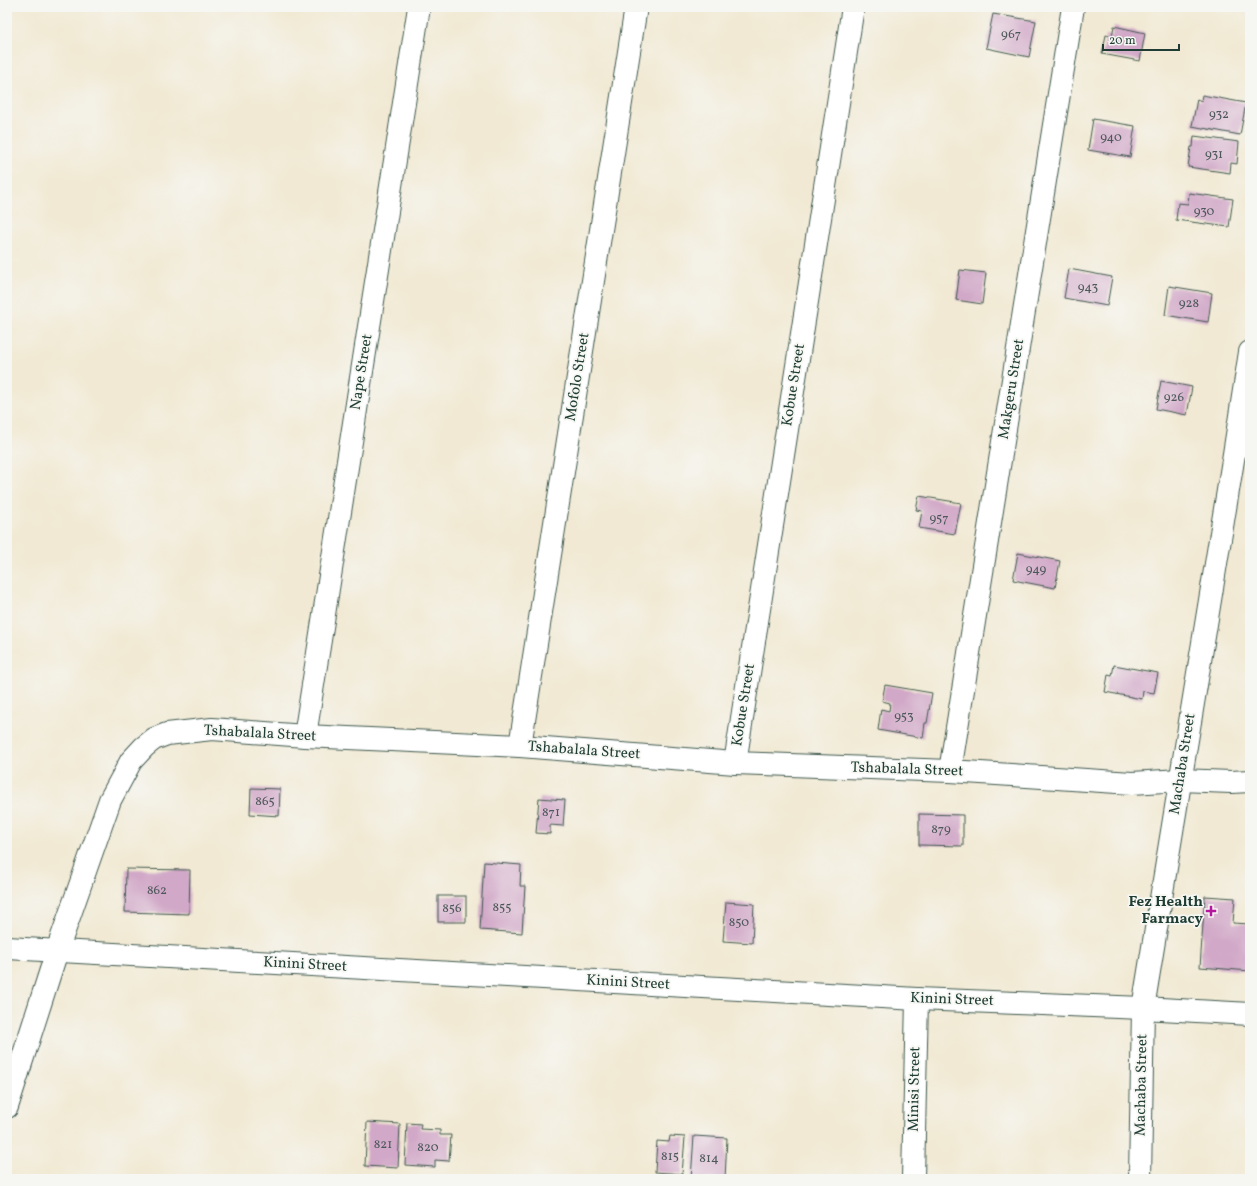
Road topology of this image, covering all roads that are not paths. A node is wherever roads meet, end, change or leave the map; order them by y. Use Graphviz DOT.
graph roads {
  1 [pos="419,7"];
  2 [pos="636,7"];
  3 [pos="853,7"];
  4 [pos="1073,7"];
  5 [pos="1250,352"];
  6 [pos="304,736"];
  7 [pos="520,746"];
  8 [pos="735,763"];
  9 [pos="950,771"];
  10 [pos="1180,780"];
  11 [pos="1250,781"];
  12 [pos="7,948"];
  13 [pos="57,951"];
  14 [pos="917,999"];
  15 [pos="1143,1008"];
  16 [pos="1250,1014"];
  17 [pos="7,1107"];
  18 [pos="913,1179"];
  19 [pos="1140,1179"];
  1 -- 6 [label="street, Nape Street"];
  2 -- 7 [label="street, Mofolo Street"];
  3 -- 8 [label="street, Kobue Street"];
  4 -- 9 [label="street, Makgeru Street"];
  5 -- 10 [label="street, Machaba Street"];
  6 -- 7 [label="street, Tshabalala Street"];
  6 -- 13 [label="street, Tshabalala Street"];
  7 -- 8 [label="street, Tshabalala Street"];
  8 -- 9 [label="street, Tshabalala Street"];
  9 -- 10 [label="street, Tshabalala Street"];
  10 -- 11 [label="street, Tshabalala Street"];
  10 -- 15 [label="street, Machaba Street"];
  12 -- 13 [label="street, Kinini Street"];
  13 -- 14 [label="street, Kinini Street"];
  13 -- 17 [label="street, Tshabalala Street"];
  14 -- 15 [label="street, Kinini Street"];
  14 -- 18 [label="street, Minisi Street"];
  15 -- 16 [label="street, Kinini Street"];
  15 -- 19 [label="street, Machaba Street"];
}
